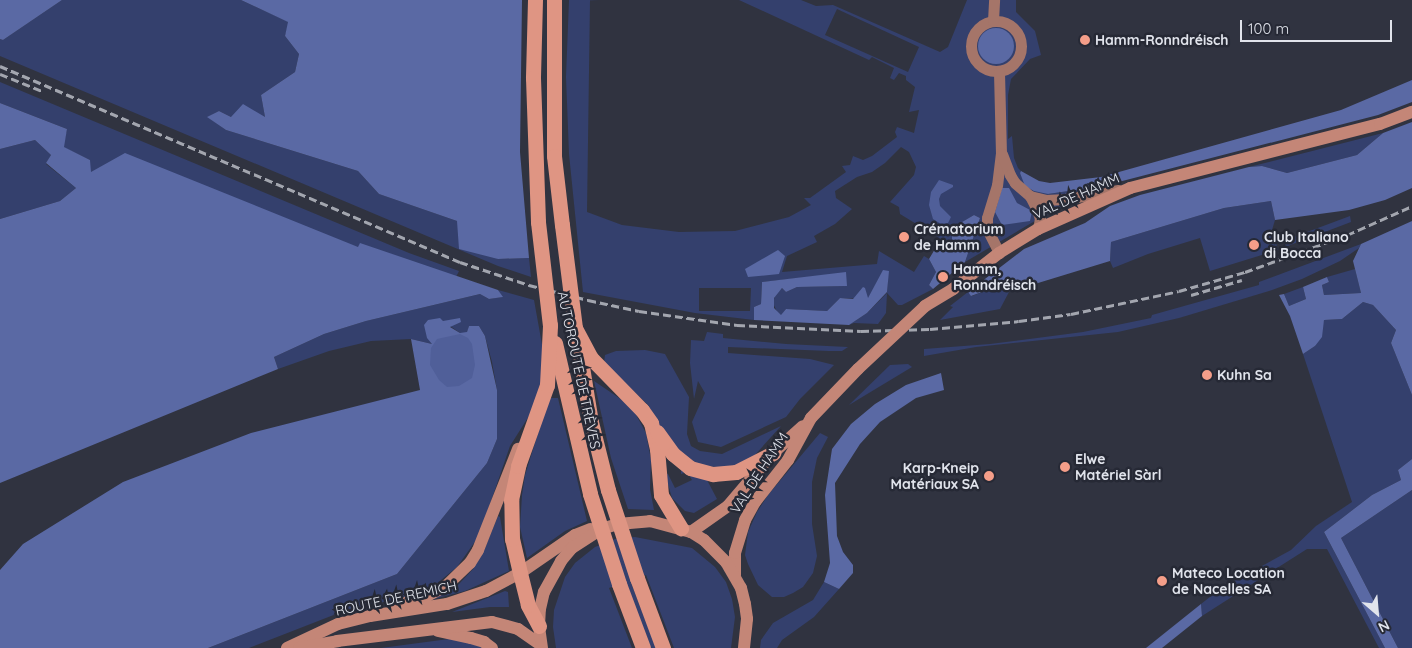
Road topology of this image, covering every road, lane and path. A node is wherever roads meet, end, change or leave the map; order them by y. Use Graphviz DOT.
graph roads {
  1 [pos="536,0"];
  2 [pos="554,0"];
  3 [pos="994,0"];
  4 [pos="993,21"];
  5 [pos="999,72"];
  6 [pos="1412,112"];
  7 [pos="1001,153"];
  8 [pos="1130,188"];
  9 [pos="1030,196"];
  10 [pos="1038,229"];
  11 [pos="999,253"];
  12 [pos="550,325"];
  13 [pos="576,328"];
  14 [pos="811,418"];
  15 [pos="534,421"];
  16 [pos="651,423"];
  17 [pos="773,453"];
  18 [pos="618,524"];
  19 [pos="686,530"];
  20 [pos="520,573"];
  21 [pos="735,575"];
  22 [pos="338,624"];
  23 [pos="539,626"];
  24 [pos="428,630"];
  25 [pos="542,647"];
  26 [pos="286,648"];
  27 [pos="300,648"];
  28 [pos="492,648"];
  29 [pos="643,648"];
  30 [pos="663,648"];
  31 [pos="744,648"];
  1 -- 12 [label="highway, AUTOROUTE DE TRÈVES, bridge"];
  2 -- 13 [label="highway, AUTOROUTE DE TRÈVES, bridge"];
  3 -- 4 [label="main road"];
  4 -- 5 [label="main road"];
  4 -- 5 [label="main road"];
  5 -- 7 [label="main road"];
  6 -- 8 [label="main road, VAL DE HAMM"];
  7 -- 9 [label="main road"];
  7 -- 11 [label="main road"];
  8 -- 9 [label="main road"];
  8 -- 10 [label="main road, VAL DE HAMM"];
  9 -- 10 [label="main road"];
  10 -- 11 [label="main road, VAL DE HAMM"];
  11 -- 14 [label="main road, VAL DE HAMM, bridge"];
  12 -- 15 [label="highway"];
  12 -- 29 [label="highway, AUTOROUTE DE TRÈVES, bridge"];
  13 -- 16 [label="highway"];
  13 -- 30 [label="highway, AUTOROUTE DE TRÈVES, bridge"];
  14 -- 17 [label="main road, VAL DE HAMM"];
  14 -- 21 [label="main road, VAL DE HAMM"];
  15 -- 20 [label="highway"];
  15 -- 22 [label="main road"];
  16 -- 17 [label="highway"];
  16 -- 19 [label="highway"];
  17 -- 19 [label="main road, VAL DE HAMM"];
  18 -- 19 [label="main road, ROUTE DE REMICH"];
  18 -- 20 [label="main road, ROUTE DE REMICH"];
  18 -- 23 [label="main road"];
  19 -- 21 [label="main road"];
  20 -- 22 [label="main road, ROUTE DE REMICH"];
  20 -- 23 [label="highway"];
  21 -- 31 [label="main road"];
  22 -- 26 [label="main road, ROUTE DE REMICH"];
  23 -- 25 [label="main road"];
  24 -- 25 [label="main road"];
  24 -- 27 [label="main road"];
  24 -- 28 [label="main road"];
}
